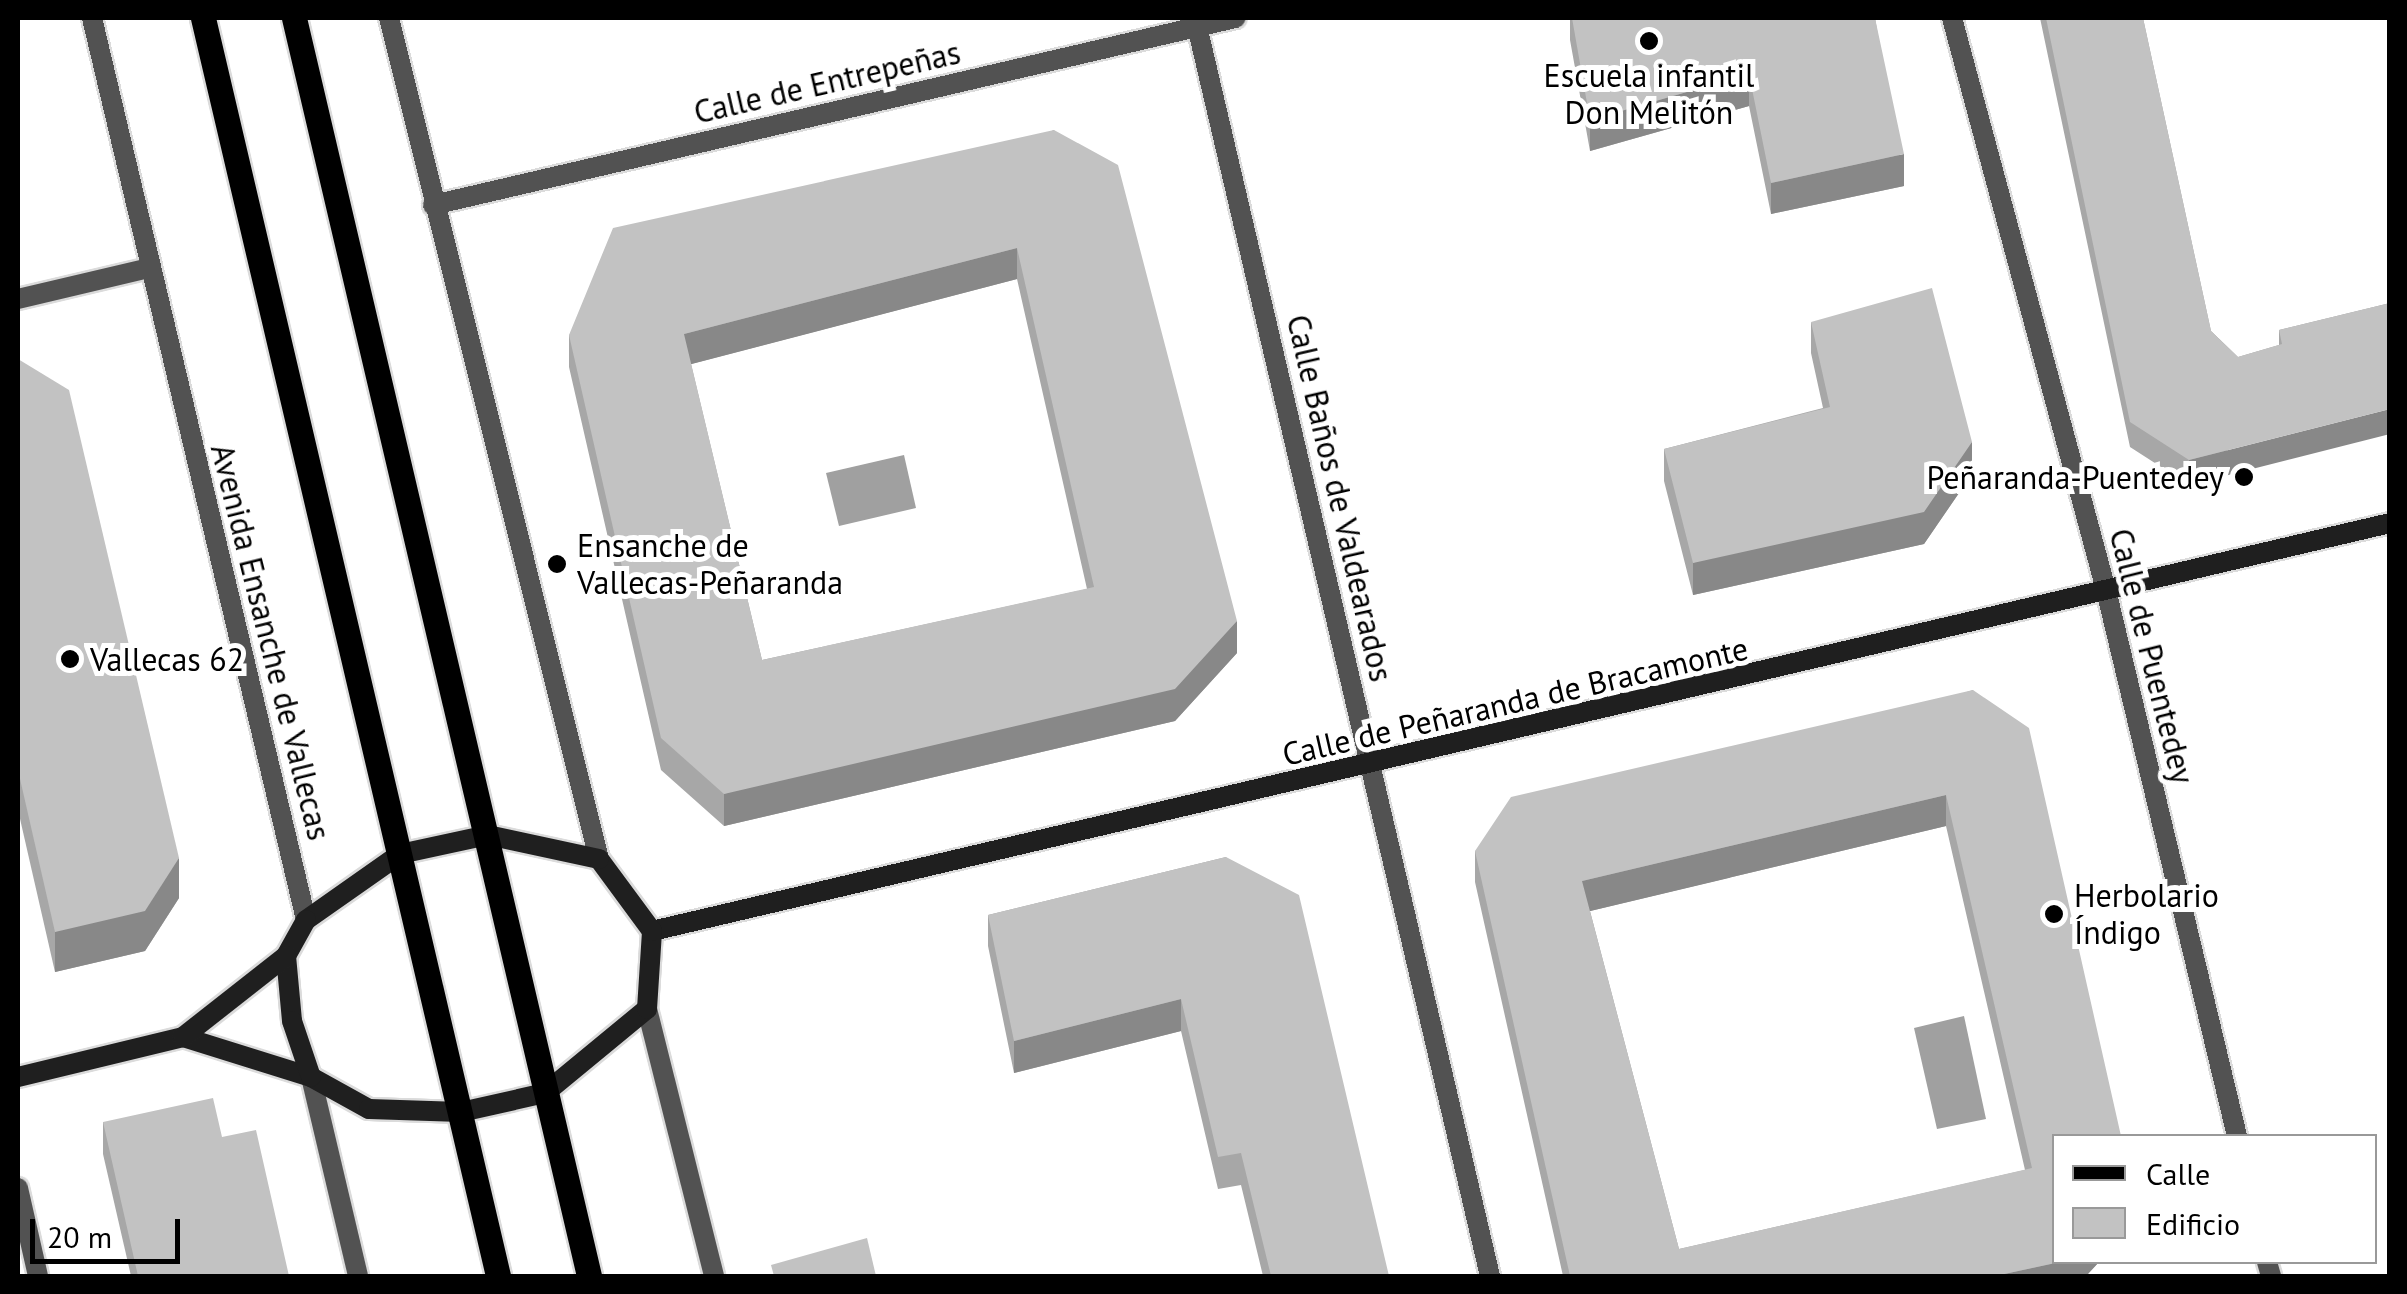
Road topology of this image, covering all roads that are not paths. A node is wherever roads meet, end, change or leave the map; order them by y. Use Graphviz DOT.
graph roads {
  1 [pos="92,18"];
  2 [pos="203,18"];
  3 [pos="294,18"];
  4 [pos="389,18"];
  5 [pos="1235,18"];
  6 [pos="1952,18"];
  7 [pos="1197,26"];
  8 [pos="433,204"];
  9 [pos="150,268"];
  10 [pos="18,299"];
  11 [pos="2390,523"];
  12 [pos="2106,590"];
  13 [pos="1373,766"];
  14 [pos="488,835"];
  15 [pos="400,854"];
  16 [pos="599,859"];
  17 [pos="306,920"];
  18 [pos="652,931"];
  19 [pos="286,956"];
  20 [pos="647,1008"];
  21 [pos="183,1037"];
  22 [pos="18,1077"];
  23 [pos="311,1077"];
  24 [pos="545,1093"];
  25 [pos="461,1112"];
  26 [pos="2238,1134"];
  27 [pos="18,1188"];
  28 [pos="38,1276"];
  29 [pos="358,1276"];
  30 [pos="498,1276"];
  31 [pos="589,1276"];
  32 [pos="714,1276"];
  33 [pos="1490,1276"];
  1 -- 9 [label="street, Avenida Ensanche de Vallecas"];
  2 -- 15 [label="main road"];
  3 -- 14 [label="main road"];
  4 -- 8 [label="street"];
  5 -- 7 [label="street, Calle de Entrepeñas"];
  6 -- 12 [label="street, Calle de Puentedey"];
  7 -- 8 [label="street, Calle de Entrepeñas"];
  7 -- 13 [label="street, Calle Baños de Valdearados"];
  8 -- 16 [label="street"];
  9 -- 10 [label="street"];
  9 -- 17 [label="street, Avenida Ensanche de Vallecas"];
  11 -- 12 [label="main road, Calle de Peñaranda de Bracamonte"];
  12 -- 13 [label="main road, Calle de Peñaranda de Bracamonte"];
  12 -- 26 [label="street, Calle de Puentedey"];
  13 -- 18 [label="main road, Calle de Peñaranda de Bracamonte"];
  13 -- 33 [label="street, Calle Baños de Valdearados"];
  14 -- 15 [label="main road"];
  14 -- 16 [label="main road"];
  14 -- 24 [label="main road"];
  15 -- 17 [label="main road"];
  15 -- 25 [label="main road"];
  16 -- 18 [label="main road"];
  17 -- 19 [label="main road"];
  18 -- 20 [label="main road"];
  19 -- 21 [label="main road"];
  19 -- 23 [label="main road"];
  20 -- 24 [label="main road"];
  20 -- 32 [label="street"];
  21 -- 22 [label="main road"];
  21 -- 23 [label="main road"];
  23 -- 25 [label="main road"];
  23 -- 29 [label="street"];
  24 -- 25 [label="main road"];
  24 -- 31 [label="main road"];
  25 -- 30 [label="main road"];
  27 -- 28 [label="street"];
}
